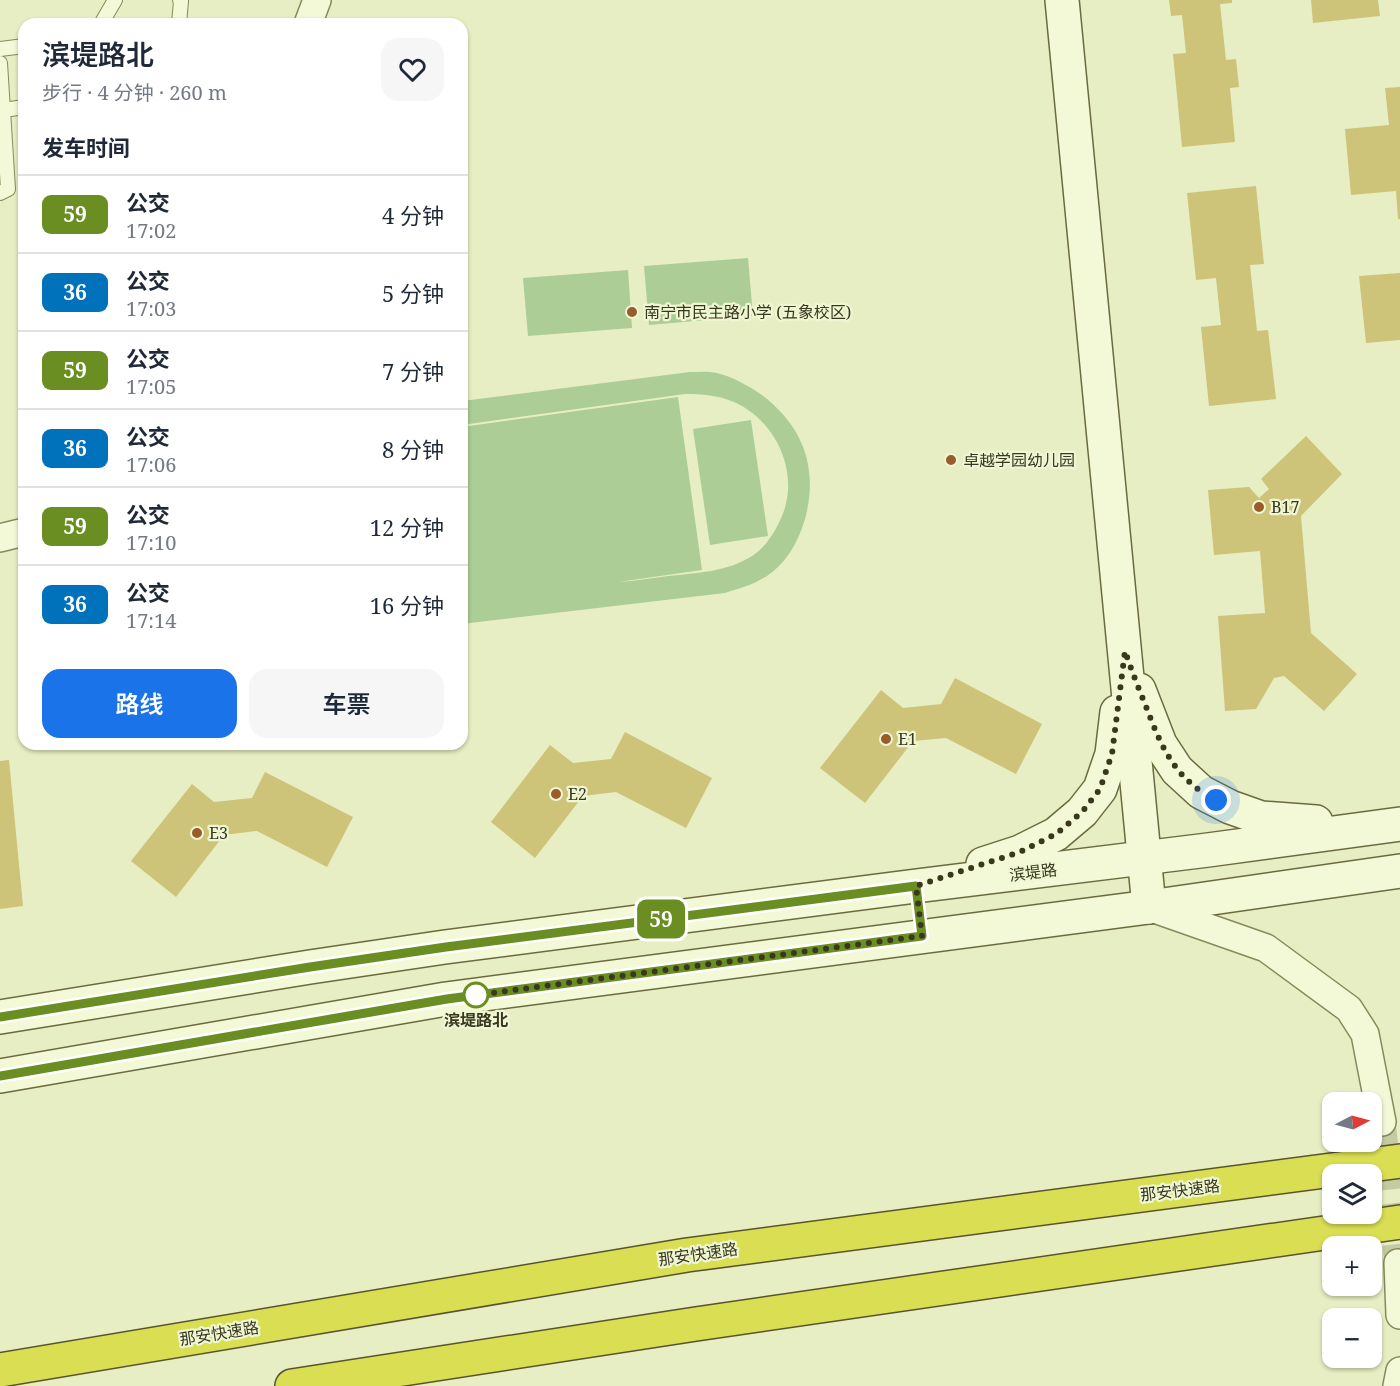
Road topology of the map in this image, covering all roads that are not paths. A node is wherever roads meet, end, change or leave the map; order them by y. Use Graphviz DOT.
graph roads {
  1 [pos="114,0"];
  2 [pos="180,0"];
  3 [pos="317,0"];
  4 [pos="1062,0"];
  5 [pos="104,18"];
  6 [pos="180,18"];
  7 [pos="310,18"];
  8 [pos="18,47"];
  9 [pos="0,49"];
  10 [pos="0,63"];
  11 [pos="18,108"];
  12 [pos="4,110"];
  13 [pos="0,193"];
  14 [pos="18,534"];
  15 [pos="0,538"];
  16 [pos="1125,651"];
  17 [pos="1391,825"];
  18 [pos="1144,858"];
  19 [pos="1394,872"];
  20 [pos="916,886"];
  21 [pos="1149,907"];
  22 [pos="922,936"];
  23 [pos="0,1017"];
  24 [pos="0,1076"];
  25 [pos="1376,1092"];
  26 [pos="1400,1161"];
  27 [pos="1400,1222"];
  28 [pos="1398,1263"];
  29 [pos="1400,1315"];
  30 [pos="0,1370"];
  31 [pos="1400,1371"];
  32 [pos="292,1386"];
  33 [pos="1397,1386"];
  1 -- 5 [label="lane"];
  2 -- 6 [label="lane"];
  3 -- 7 [label="street"];
  4 -- 16 [label="street"];
  8 -- 9 [label="lane"];
  10 -- 12 [label="lane"];
  11 -- 12 [label="lane"];
  12 -- 13 [label="lane"];
  14 -- 15 [label="street"];
  16 -- 17 [label="street"];
  16 -- 18 [label="street"];
  16 -- 20 [label="street"];
  17 -- 18 [label="street, 滨堤路"];
  17 -- 19 [label="street"];
  18 -- 20 [label="street, 滨堤路"];
  18 -- 21 [label="street"];
  19 -- 21 [label="street"];
  20 -- 22 [label="street"];
  20 -- 23 [label="street, 滨堤路"];
  21 -- 22 [label="street"];
  21 -- 25 [label="street"];
  22 -- 24 [label="street"];
  26 -- 30 [label="highway, 那安快速路"];
  27 -- 32 [label="highway"];
  28 -- 29 [label="street"];
  31 -- 33 [label="street"];
}
